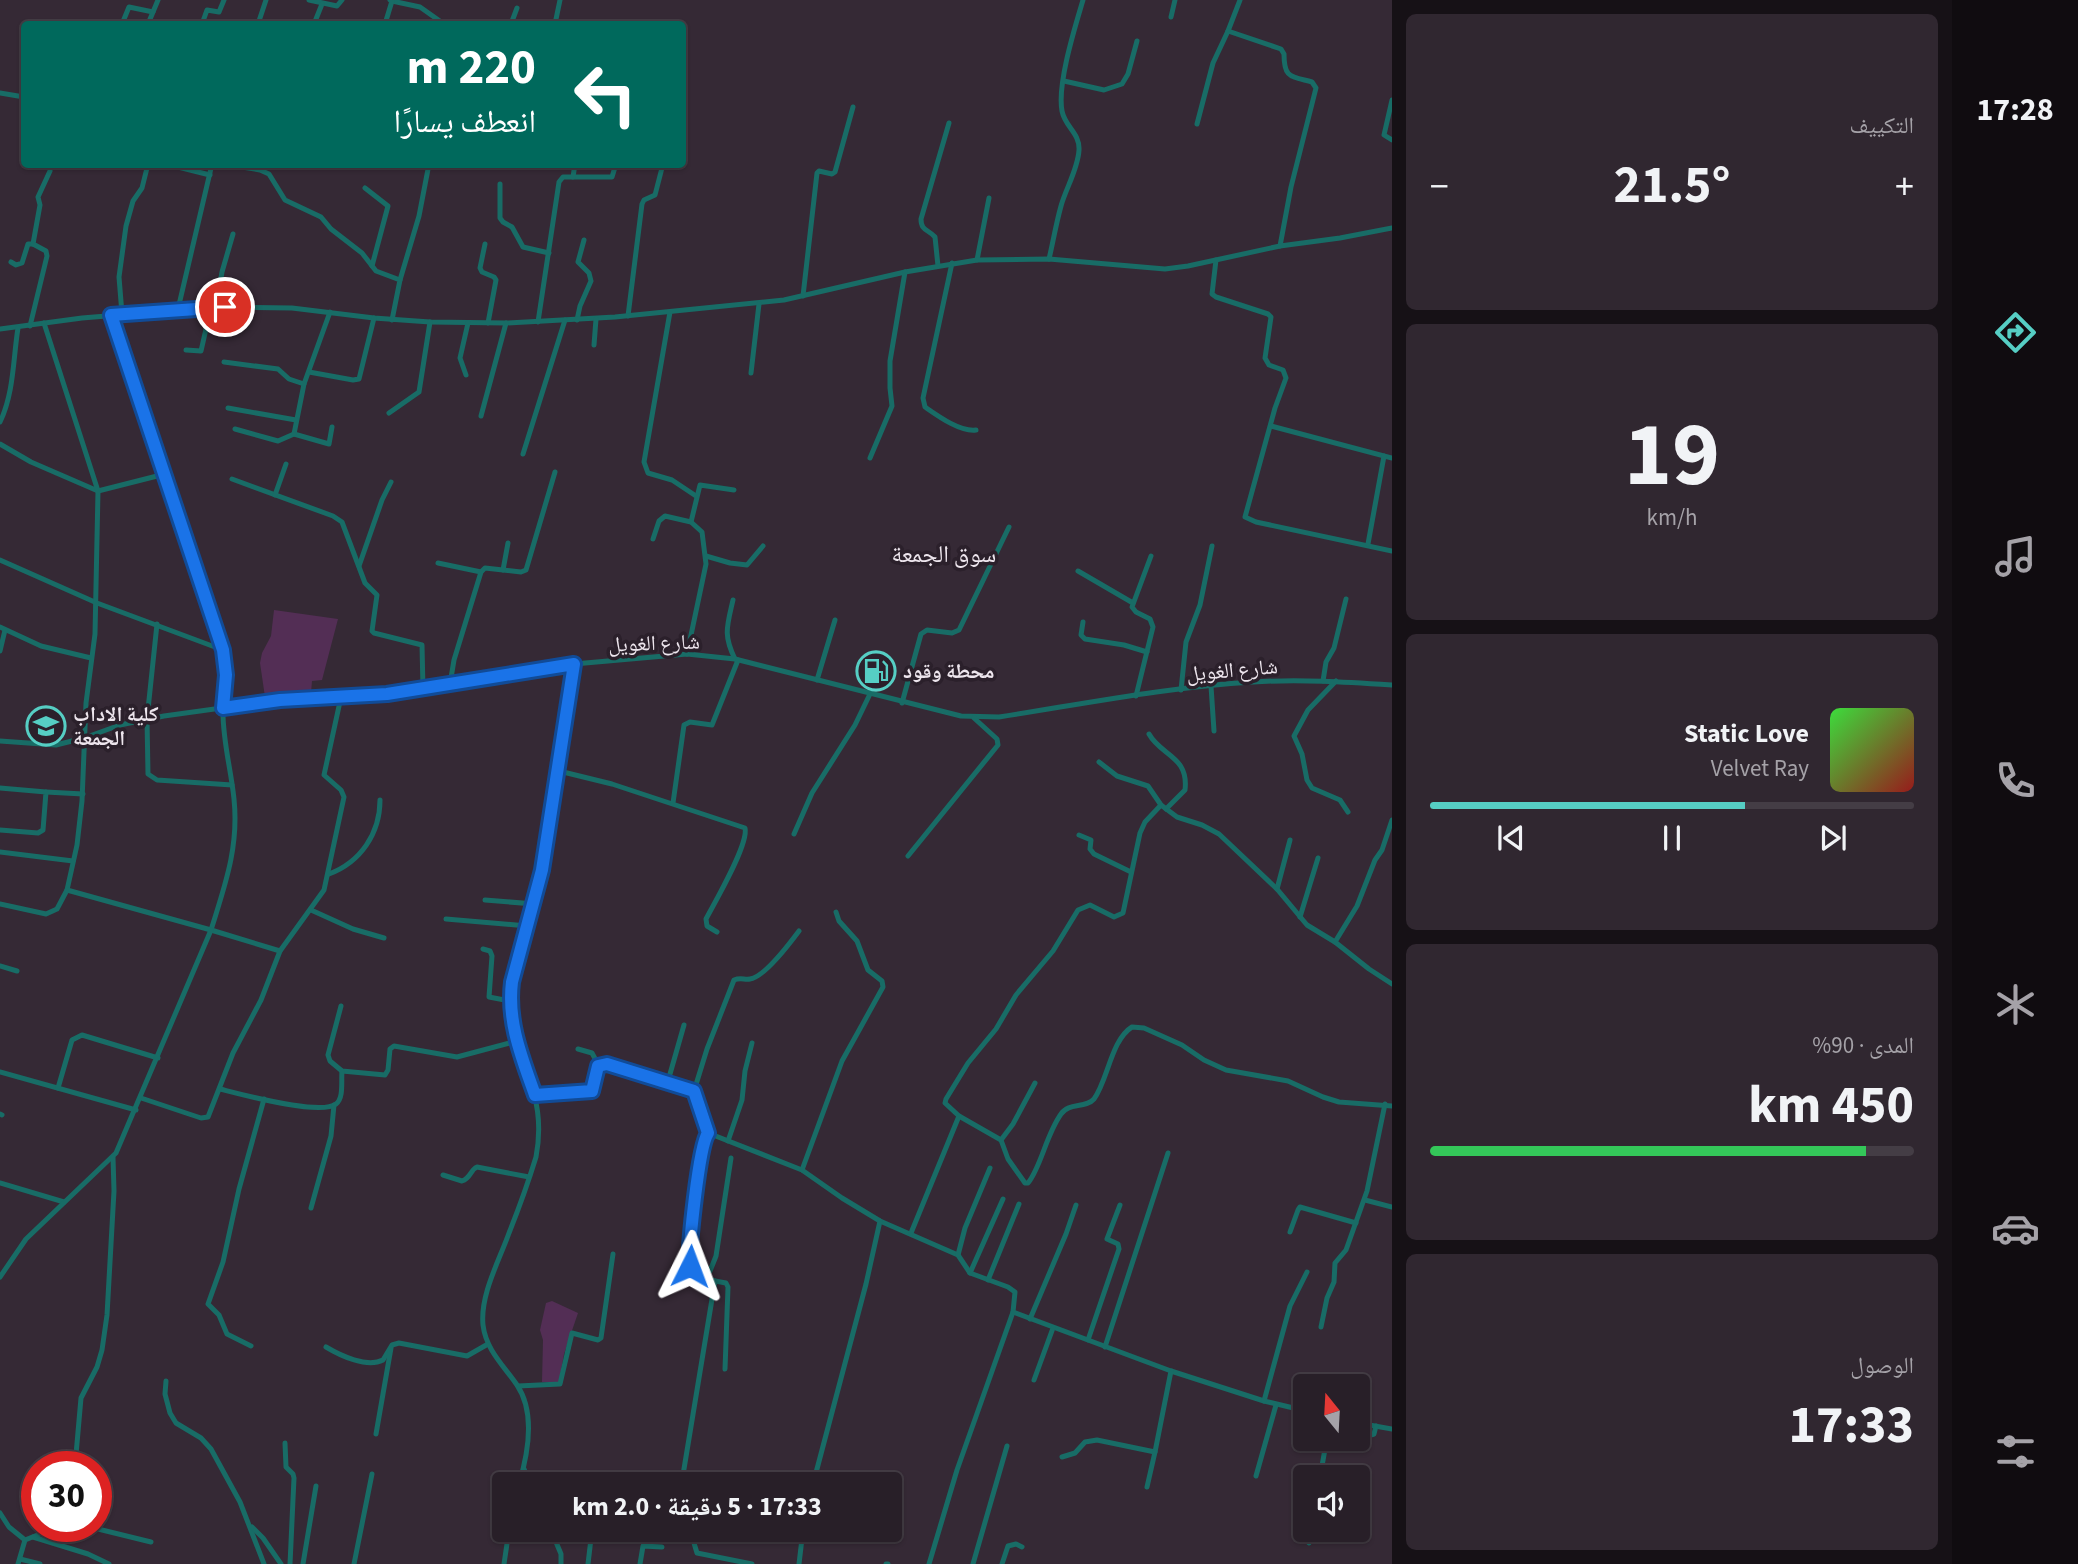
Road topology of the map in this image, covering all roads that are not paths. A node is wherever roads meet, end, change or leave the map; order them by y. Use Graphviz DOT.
graph roads {
  1 [pos="159,0"];
  2 [pos="224,0"];
  3 [pos="265,0"];
  4 [pos="309,0"];
  5 [pos="342,0"];
  6 [pos="391,0"];
  7 [pos="561,0"];
  8 [pos="1083,0"];
  9 [pos="1175,0"];
  10 [pos="1240,0"];
  11 [pos="421,3"];
  12 [pos="322,4"];
  13 [pos="517,8"];
  14 [pos="153,12"];
  15 [pos="1171,17"];
  16 [pos="123,21"];
  17 [pos="149,21"];
  18 [pos="203,21"];
  19 [pos="259,21"];
  20 [pos="315,21"];
  21 [pos="386,21"];
  22 [pos="441,21"];
  23 [pos="512,21"];
  24 [pos="556,21"];
  25 [pos="1228,31"];
  26 [pos="1137,41"];
  27 [pos="1064,81"];
  28 [pos="0,93"];
  29 [pos="21,96"];
  30 [pos="1392,100"];
  31 [pos="853,107"];
  32 [pos="949,123"];
  33 [pos="1197,124"];
  34 [pos="1392,140"];
  35 [pos="147,168"];
  36 [pos="182,168"];
  37 [pos="211,168"];
  38 [pos="248,168"];
  39 [pos="428,168"];
  40 [pos="574,168"];
  41 [pos="615,168"];
  42 [pos="662,168"];
  43 [pos="50,171"];
  44 [pos="210,175"];
  45 [pos="573,177"];
  46 [pos="500,184"];
  47 [pos="365,188"];
  48 [pos="989,198"];
  49 [pos="1392,228"];
  50 [pos="233,234"];
  51 [pos="584,240"];
  52 [pos="33,244"];
  53 [pos="485,244"];
  54 [pos="1280,246"];
  55 [pos="549,253"];
  56 [pos="977,260"];
  57 [pos="1049,260"];
  58 [pos="1216,260"];
  59 [pos="11,262"];
  60 [pos="951,263"];
  61 [pos="372,265"];
  62 [pos="938,266"];
  63 [pos="905,272"];
  64 [pos="400,280"];
  65 [pos="803,296"];
  66 [pos="759,304"];
  67 [pos="213,307"];
  68 [pos="178,309"];
  69 [pos="330,312"];
  70 [pos="670,312"];
  71 [pos="122,314"];
  72 [pos="111,315"];
  73 [pos="628,316"];
  74 [pos="374,318"];
  75 [pos="596,319"];
  76 [pos="392,320"];
  77 [pos="565,320"];
  78 [pos="577,320"];
  79 [pos="430,322"];
  80 [pos="44,323"];
  81 [pos="468,323"];
  82 [pos="488,323"];
  83 [pos="506,323"];
  84 [pos="538,323"];
  85 [pos="30,326"];
  86 [pos="18,328"];
  87 [pos="0,329"];
  88 [pos="594,345"];
  89 [pos="186,350"];
  90 [pos="224,362"];
  91 [pos="309,372"];
  92 [pos="751,373"];
  93 [pos="466,375"];
  94 [pos="304,384"];
  95 [pos="3,408"];
  96 [pos="228,408"];
  97 [pos="389,413"];
  98 [pos="481,416"];
  99 [pos="296,420"];
  100 [pos="0,422"];
  101 [pos="1271,426"];
  102 [pos="332,427"];
  103 [pos="235,429"];
  104 [pos="976,430"];
  105 [pos="294,434"];
  106 [pos="0,444"];
  107 [pos="523,454"];
  108 [pos="1384,456"];
  109 [pos="870,458"];
  110 [pos="1392,458"];
  111 [pos="286,464"];
  112 [pos="555,472"];
  113 [pos="165,474"];
  114 [pos="232,479"];
  115 [pos="391,482"];
  116 [pos="734,490"];
  117 [pos="97,491"];
  118 [pos="275,495"];
  119 [pos="695,496"];
  120 [pos="691,522"];
  121 [pos="1009,527"];
  122 [pos="653,539"];
  123 [pos="508,543"];
  124 [pos="1368,544"];
  125 [pos="1212,545"];
  126 [pos="763,546"];
  127 [pos="1392,551"];
  128 [pos="706,556"];
  129 [pos="1151,556"];
  130 [pos="0,561"];
  131 [pos="438,564"];
  132 [pos="359,566"];
  133 [pos="503,570"];
  134 [pos="1078,571"];
  135 [pos="481,572"];
  136 [pos="1346,599"];
  137 [pos="733,600"];
  138 [pos="97,603"];
  139 [pos="1133,603"];
  140 [pos="835,621"];
  141 [pos="1083,622"];
  142 [pos="157,624"];
  143 [pos="3,628"];
  144 [pos="223,650"];
  145 [pos="0,651"];
  146 [pos="1147,652"];
  147 [pos="687,654"];
  148 [pos="91,658"];
  149 [pos="737,660"];
  150 [pos="574,664"];
  151 [pos="817,680"];
  152 [pos="1323,681"];
  153 [pos="1337,681"];
  154 [pos="450,684"];
  155 [pos="1392,685"];
  156 [pos="1211,686"];
  157 [pos="423,689"];
  158 [pos="1181,690"];
  159 [pos="870,694"];
  160 [pos="1136,696"];
  161 [pos="341,697"];
  162 [pos="902,703"];
  163 [pos="223,708"];
  164 [pos="974,718"];
  165 [pos="147,719"];
  166 [pos="1214,731"];
  167 [pos="1149,734"];
  168 [pos="84,738"];
  169 [pos="0,741"];
  170 [pos="1099,762"];
  171 [pos="559,771"];
  172 [pos="232,785"];
  173 [pos="0,788"];
  174 [pos="46,792"];
  175 [pos="83,794"];
  176 [pos="380,800"];
  177 [pos="673,803"];
  178 [pos="1163,807"];
  179 [pos="1348,813"];
  180 [pos="1392,824"];
  181 [pos="0,830"];
  182 [pos="794,834"];
  183 [pos="1079,835"];
  184 [pos="1290,840"];
  185 [pos="0,852"];
  186 [pos="908,856"];
  187 [pos="1318,858"];
  188 [pos="73,861"];
  189 [pos="1131,872"];
  190 [pos="329,874"];
  191 [pos="1277,889"];
  192 [pos="67,890"];
  193 [pos="485,900"];
  194 [pos="0,904"];
  195 [pos="534,904"];
  196 [pos="311,910"];
  197 [pos="836,912"];
  198 [pos="1300,917"];
  199 [pos="446,919"];
  200 [pos="527,926"];
  201 [pos="211,930"];
  202 [pos="799,931"];
  203 [pos="717,932"];
  204 [pos="384,938"];
  205 [pos="1335,942"];
  206 [pos="483,949"];
  207 [pos="280,951"];
  208 [pos="0,966"];
  209 [pos="17,971"];
  210 [pos="1392,974"];
  211 [pos="1390,983"];
  212 [pos="510,1001"];
  213 [pos="341,1006"];
  214 [pos="684,1025"];
  215 [pos="517,1041"];
  216 [pos="752,1043"];
  217 [pos="578,1049"];
  218 [pos="158,1058"];
  219 [pos="598,1066"];
  220 [pos="0,1072"];
  221 [pos="342,1072"];
  222 [pos="668,1081"];
  223 [pos="1035,1083"];
  224 [pos="58,1088"];
  225 [pos="220,1089"];
  226 [pos="694,1091"];
  227 [pos="535,1095"];
  228 [pos="141,1098"];
  229 [pos="264,1099"];
  230 [pos="1385,1104"];
  231 [pos="334,1105"];
  232 [pos="1392,1106"];
  233 [pos="136,1110"];
  234 [pos="959,1116"];
  235 [pos="708,1133"];
  236 [pos="1002,1140"];
  237 [pos="728,1141"];
  238 [pos="1168,1153"];
  239 [pos="113,1157"];
  240 [pos="732,1158"];
  241 [pos="990,1168"];
  242 [pos="802,1170"];
  243 [pos="443,1175"];
  244 [pos="530,1178"];
  245 [pos="0,1183"];
  246 [pos="1003,1199"];
  247 [pos="1365,1200"];
  248 [pos="64,1202"];
  249 [pos="1019,1203"];
  250 [pos="1076,1205"];
  251 [pos="1120,1205"];
  252 [pos="1392,1207"];
  253 [pos="311,1208"];
  254 [pos="880,1221"];
  255 [pos="1356,1223"];
  256 [pos="1290,1232"];
  257 [pos="911,1233"];
  258 [pos="613,1254"];
  259 [pos="958,1255"];
  260 [pos="1307,1272"];
  261 [pos="970,1273"];
  262 [pos="702,1275"];
  263 [pos="0,1277"];
  264 [pos="988,1280"];
  265 [pos="715,1281"];
  266 [pos="1013,1312"];
  267 [pos="1030,1319"];
  268 [pos="1321,1327"];
  269 [pos="1053,1328"];
  270 [pos="1087,1340"];
  271 [pos="488,1344"];
  272 [pos="392,1345"];
  273 [pos="251,1346"];
  274 [pos="1105,1346"];
  275 [pos="326,1347"];
  276 [pos="725,1369"];
  277 [pos="1171,1371"];
  278 [pos="1034,1380"];
  279 [pos="166,1381"];
  280 [pos="518,1386"];
  281 [pos="1264,1401"];
  282 [pos="1276,1405"];
  283 [pos="1293,1408"];
  284 [pos="1370,1425"];
  285 [pos="1376,1426"];
  286 [pos="1392,1430"];
  287 [pos="376,1434"];
  288 [pos="1370,1435"];
  289 [pos="285,1443"];
  290 [pos="1007,1446"];
  291 [pos="76,1451"];
  292 [pos="1154,1452"];
  293 [pos="1062,1457"];
  294 [pos="523,1469"];
  295 [pos="522,1472"];
  296 [pos="524,1472"];
  297 [pos="683,1472"];
  298 [pos="816,1472"];
  299 [pos="372,1474"];
  300 [pos="1256,1476"];
  301 [pos="316,1486"];
  302 [pos="1147,1487"];
  303 [pos="0,1513"];
  304 [pos="250,1525"];
  305 [pos="112,1532"];
  306 [pos="21,1537"];
  307 [pos="24,1542"];
  308 [pos="49,1542"];
  309 [pos="151,1542"];
  310 [pos="507,1542"];
  311 [pos="556,1542"];
  312 [pos="591,1542"];
  313 [pos="694,1542"];
  314 [pos="802,1542"];
  315 [pos="1022,1547"];
  316 [pos="662,1548"];
  317 [pos="19,1561"];
  318 [pos="40,1564"];
  319 [pos="109,1564"];
  320 [pos="264,1564"];
  321 [pos="281,1564"];
  322 [pos="290,1564"];
  323 [pos="303,1564"];
  324 [pos="354,1564"];
  325 [pos="503,1564"];
  326 [pos="561,1564"];
  327 [pos="588,1564"];
  328 [pos="640,1564"];
  329 [pos="752,1564"];
  330 [pos="799,1564"];
  331 [pos="929,1564"];
  332 [pos="973,1564"];
  333 [pos="1002,1564"];
  1 -- 14 [label="street"];
  2 -- 18 [label="street"];
  3 -- 19 [label="street"];
  4 -- 12 [label="street"];
  5 -- 12 [label="street"];
  6 -- 11 [label="street"];
  6 -- 21 [label="street"];
  7 -- 24 [label="street"];
  8 -- 27 [label="street"];
  9 -- 15 [label="street"];
  10 -- 25 [label="street"];
  11 -- 22 [label="street"];
  12 -- 20 [label="street"];
  13 -- 23 [label="street"];
  14 -- 16 [label="street"];
  14 -- 17 [label="street"];
  25 -- 33 [label="street"];
  25 -- 54 [label="street"];
  26 -- 27 [label="street"];
  27 -- 57 [label="street"];
  28 -- 29 [label="street"];
  30 -- 34 [label="street"];
  31 -- 65 [label="street"];
  32 -- 62 [label="street"];
  35 -- 71 [label="street"];
  36 -- 44 [label="street"];
  37 -- 44 [label="street"];
  38 -- 61 [label="street"];
  39 -- 64 [label="street"];
  40 -- 45 [label="street"];
  41 -- 45 [label="street"];
  42 -- 73 [label="street"];
  43 -- 52 [label="street"];
  44 -- 68 [label="street"];
  45 -- 55 [label="street"];
  46 -- 55 [label="street"];
  47 -- 61 [label="street"];
  48 -- 56 [label="street"];
  49 -- 54 [label="street"];
  50 -- 67 [label="street"];
  51 -- 78 [label="street"];
  52 -- 59 [label="street"];
  52 -- 85 [label="street"];
  53 -- 82 [label="street"];
  54 -- 58 [label="street"];
  55 -- 84 [label="street"];
  56 -- 57 [label="street"];
  56 -- 60 [label="street"];
  57 -- 58 [label="street"];
  58 -- 101 [label="street"];
  60 -- 62 [label="street"];
  60 -- 104 [label="street"];
  61 -- 64 [label="street"];
  62 -- 63 [label="street"];
  63 -- 65 [label="street"];
  63 -- 109 [label="street"];
  64 -- 76 [label="street"];
  65 -- 66 [label="street"];
  66 -- 70 [label="street"];
  66 -- 92 [label="street"];
  67 -- 68 [label="street"];
  67 -- 69 [label="street"];
  67 -- 89 [label="street"];
  68 -- 71 [label="street"];
  69 -- 74 [label="street"];
  69 -- 91 [label="street"];
  70 -- 73 [label="street"];
  70 -- 119 [label="street"];
  71 -- 72 [label="street"];
  72 -- 80 [label="street"];
  72 -- 113 [label="street"];
  73 -- 75 [label="street"];
  74 -- 76 [label="street"];
  74 -- 91 [label="street"];
  75 -- 78 [label="street"];
  75 -- 88 [label="street"];
  76 -- 79 [label="street"];
  77 -- 78 [label="street"];
  77 -- 84 [label="street"];
  77 -- 107 [label="street"];
  79 -- 81 [label="street"];
  79 -- 97 [label="street"];
  80 -- 85 [label="street"];
  80 -- 117 [label="street"];
  81 -- 82 [label="street"];
  81 -- 93 [label="street"];
  82 -- 83 [label="street"];
  83 -- 84 [label="street"];
  83 -- 98 [label="street"];
  85 -- 86 [label="street"];
  86 -- 87 [label="street"];
  86 -- 95 [label="street"];
  90 -- 94 [label="street"];
  91 -- 94 [label="street"];
  94 -- 99 [label="street"];
  95 -- 100 [label="street"];
  96 -- 99 [label="street"];
  99 -- 105 [label="street"];
  101 -- 108 [label="street"];
  101 -- 124 [label="street"];
  102 -- 105 [label="street"];
  103 -- 105 [label="street"];
  106 -- 117 [label="street"];
  108 -- 110 [label="street"];
  108 -- 124 [label="street"];
  111 -- 118 [label="street"];
  112 -- 133 [label="street"];
  113 -- 117 [label="street"];
  113 -- 144 [label="street"];
  114 -- 118 [label="street"];
  115 -- 132 [label="street"];
  116 -- 119 [label="street"];
  117 -- 138 [label="street"];
  118 -- 132 [label="street"];
  119 -- 120 [label="street"];
  120 -- 122 [label="street"];
  120 -- 128 [label="street"];
  121 -- 162 [label="street"];
  123 -- 133 [label="street"];
  124 -- 127 [label="street"];
  125 -- 158 [label="street"];
  126 -- 128 [label="street"];
  128 -- 147 [label="street"];
  129 -- 139 [label="street"];
  130 -- 138 [label="street"];
  131 -- 135 [label="street"];
  132 -- 157 [label="street"];
  133 -- 135 [label="street"];
  134 -- 139 [label="street"];
  135 -- 154 [label="street"];
  136 -- 152 [label="street"];
  137 -- 149 [label="street"];
  138 -- 142 [label="street"];
  138 -- 148 [label="street"];
  139 -- 146 [label="street"];
  140 -- 151 [label="street"];
  141 -- 146 [label="street"];
  142 -- 144 [label="street"];
  142 -- 165 [label="street"];
  143 -- 145 [label="street"];
  143 -- 148 [label="street"];
  144 -- 163 [label="street"];
  146 -- 160 [label="street"];
  147 -- 149 [label="street, شارع الغويل"];
  147 -- 150 [label="street, شارع الغويل"];
  148 -- 168 [label="street"];
  149 -- 151 [label="street, شارع الغويل"];
  149 -- 177 [label="street"];
  150 -- 154 [label="street, شارع الغويل"];
  150 -- 171 [label="street"];
  151 -- 159 [label="street, شارع الغويل"];
  152 -- 153 [label="street, شارع الغويل"];
  152 -- 156 [label="street, شارع الغويل"];
  153 -- 155 [label="street, شارع الغويل"];
  153 -- 179 [label="street"];
  154 -- 157 [label="street, شارع الغويل"];
  156 -- 158 [label="street, شارع الغويل"];
  156 -- 166 [label="street"];
  157 -- 161 [label="street, شارع الغويل"];
  158 -- 160 [label="street, شارع الغويل"];
  159 -- 162 [label="street, شارع الغويل"];
  159 -- 182 [label="street"];
  160 -- 164 [label="street, شارع الغويل"];
  161 -- 163 [label="street, شارع الغويل"];
  161 -- 190 [label="street"];
  162 -- 164 [label="street, شارع الغويل"];
  163 -- 165 [label="street, شارع الغويل"];
  163 -- 172 [label="street"];
  164 -- 186 [label="street"];
  165 -- 168 [label="street, شارع الغويل"];
  165 -- 172 [label="street"];
  167 -- 178 [label="street"];
  168 -- 169 [label="street, شارع الغويل"];
  168 -- 175 [label="street"];
  170 -- 178 [label="street"];
  171 -- 177 [label="street"];
  171 -- 195 [label="street"];
  172 -- 201 [label="street"];
  173 -- 174 [label="street"];
  174 -- 175 [label="street"];
  174 -- 181 [label="street"];
  175 -- 188 [label="street"];
  176 -- 190 [label="street"];
  177 -- 203 [label="street"];
  178 -- 189 [label="street"];
  178 -- 191 [label="street"];
  180 -- 205 [label="street"];
  183 -- 189 [label="street"];
  184 -- 191 [label="street"];
  185 -- 188 [label="street"];
  187 -- 198 [label="street"];
  188 -- 192 [label="street"];
  189 -- 234 [label="street"];
  190 -- 196 [label="street"];
  191 -- 198 [label="street"];
  192 -- 194 [label="street"];
  192 -- 201 [label="street"];
  193 -- 195 [label="street"];
  195 -- 200 [label="street"];
  196 -- 204 [label="street"];
  196 -- 207 [label="street"];
  197 -- 242 [label="street"];
  198 -- 205 [label="street"];
  199 -- 200 [label="street"];
  200 -- 212 [label="street"];
  201 -- 207 [label="street"];
  201 -- 218 [label="street"];
  202 -- 226 [label="street"];
  205 -- 211 [label="street"];
  206 -- 212 [label="street"];
  207 -- 225 [label="street"];
  208 -- 209 [label="street"];
  210 -- 211 [label="street"];
  212 -- 215 [label="street"];
  213 -- 221 [label="street"];
  214 -- 222 [label="street"];
  215 -- 221 [label="street"];
  215 -- 227 [label="street"];
  216 -- 237 [label="street"];
  217 -- 219 [label="street"];
  218 -- 224 [label="street"];
  218 -- 228 [label="street"];
  219 -- 222 [label="street"];
  219 -- 227 [label="street"];
  220 -- 224 [label="street"];
  221 -- 231 [label="street"];
  222 -- 226 [label="street"];
  223 -- 236 [label="street"];
  224 -- 233 [label="street"];
  225 -- 228 [label="street"];
  225 -- 229 [label="street"];
  226 -- 235 [label="street"];
  227 -- 244 [label="street"];
  228 -- 233 [label="street"];
  229 -- 231 [label="street"];
  229 -- 273 [label="street"];
  230 -- 232 [label="street"];
  230 -- 236 [label="street"];
  230 -- 247 [label="street"];
  231 -- 253 [label="street"];
  233 -- 239 [label="street"];
  234 -- 236 [label="street"];
  234 -- 257 [label="street"];
  235 -- 237 [label="street"];
  235 -- 262 [label="street"];
  237 -- 242 [label="street"];
  238 -- 274 [label="street"];
  239 -- 248 [label="street"];
  239 -- 291 [label="street"];
  240 -- 262 [label="street"];
  241 -- 259 [label="street"];
  242 -- 254 [label="street"];
  243 -- 244 [label="street"];
  244 -- 271 [label="street"];
  245 -- 248 [label="street"];
  246 -- 261 [label="street"];
  247 -- 252 [label="street"];
  247 -- 255 [label="street"];
  248 -- 263 [label="street"];
  249 -- 264 [label="street"];
  250 -- 267 [label="street"];
  251 -- 270 [label="street"];
  254 -- 257 [label="street"];
  254 -- 298 [label="street"];
  255 -- 256 [label="street"];
  255 -- 268 [label="street"];
  257 -- 259 [label="street"];
  258 -- 280 [label="street"];
  259 -- 261 [label="street"];
  260 -- 281 [label="street"];
  261 -- 264 [label="street"];
  262 -- 265 [label="street"];
  264 -- 266 [label="street"];
  265 -- 276 [label="street"];
  265 -- 297 [label="street"];
  266 -- 267 [label="street"];
  266 -- 331 [label="street"];
  267 -- 269 [label="street"];
  269 -- 270 [label="street"];
  269 -- 278 [label="street"];
  270 -- 274 [label="street"];
  271 -- 272 [label="street"];
  271 -- 280 [label="street"];
  272 -- 275 [label="street"];
  272 -- 287 [label="street"];
  274 -- 277 [label="street"];
  277 -- 281 [label="street"];
  277 -- 292 [label="street"];
  279 -- 304 [label="street"];
  280 -- 294 [label="street"];
  281 -- 282 [label="street"];
  282 -- 283 [label="street"];
  282 -- 300 [label="street"];
  284 -- 285 [label="street"];
  285 -- 286 [label="street"];
  285 -- 288 [label="street"];
  289 -- 322 [label="street"];
  290 -- 332 [label="street"];
  292 -- 293 [label="street"];
  292 -- 302 [label="street"];
  294 -- 295 [label="street"];
  294 -- 296 [label="street"];
  299 -- 324 [label="street"];
  301 -- 323 [label="street"];
  303 -- 306 [label="street"];
  304 -- 320 [label="street"];
  304 -- 321 [label="street"];
  305 -- 309 [label="street"];
  307 -- 317 [label="street"];
  308 -- 319 [label="street"];
  310 -- 325 [label="street"];
  311 -- 326 [label="street"];
  312 -- 327 [label="street"];
  313 -- 329 [label="street"];
  314 -- 330 [label="street"];
  315 -- 333 [label="street"];
  316 -- 328 [label="street"];
  317 -- 318 [label="street"];
}
